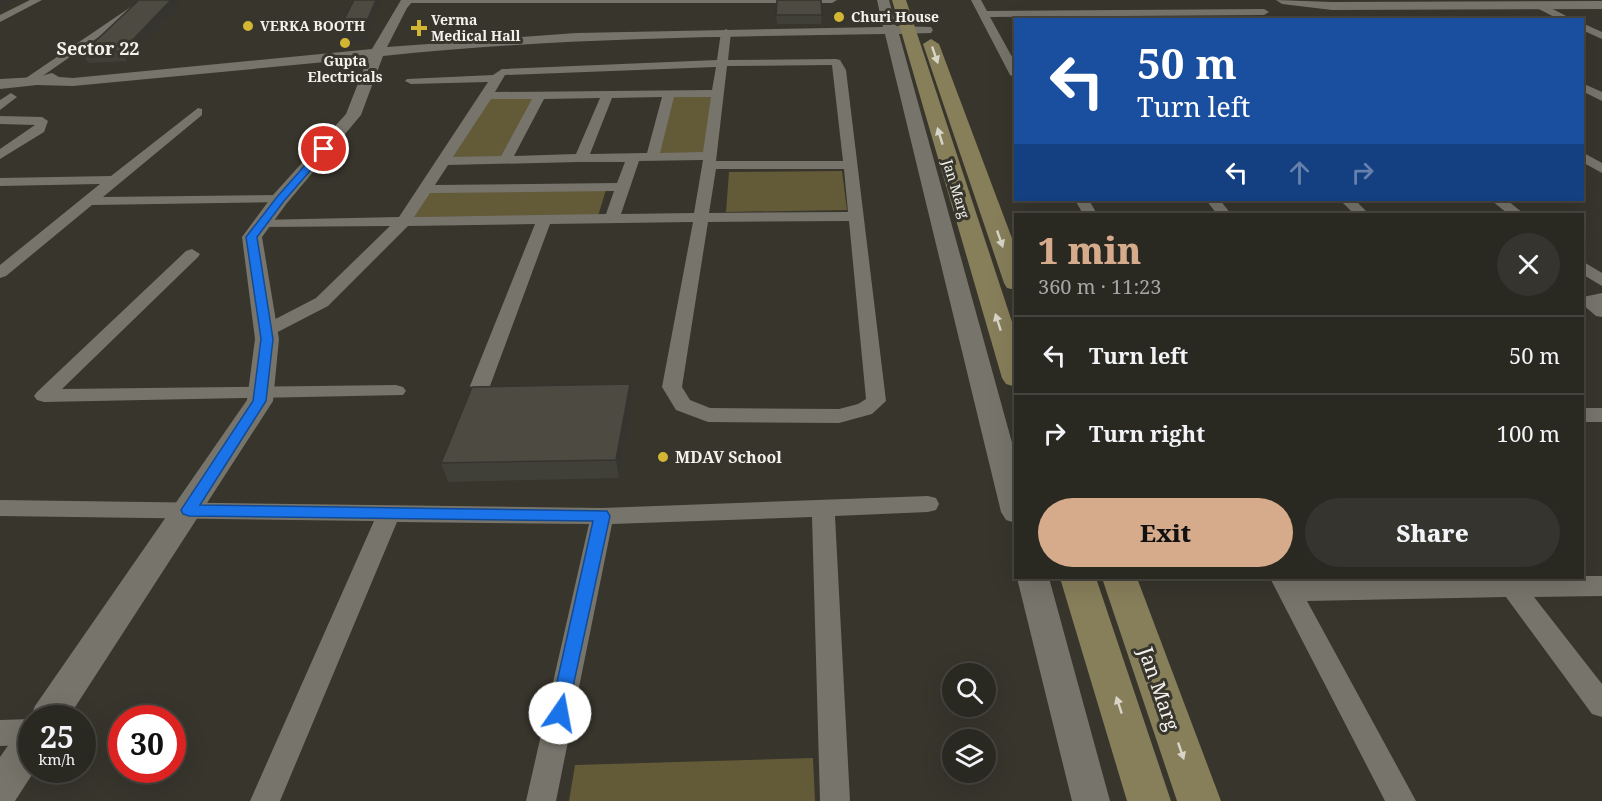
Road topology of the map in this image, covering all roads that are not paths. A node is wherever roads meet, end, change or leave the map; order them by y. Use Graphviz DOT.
graph roads {
  1 [pos="37,0"];
  2 [pos="147,0"];
  3 [pos="408,0"];
  4 [pos="554,0"];
  5 [pos="652,0"];
  6 [pos="720,0"];
  7 [pos="832,0"];
  8 [pos="883,0"];
  9 [pos="899,0"];
  10 [pos="915,0"];
  11 [pos="976,0"];
  12 [pos="1271,0"];
  13 [pos="1282,0"];
  14 [pos="1502,3"];
  15 [pos="1539,5"];
  16 [pos="1602,5"];
  17 [pos="1264,12"];
  18 [pos="983,14"];
  19 [pos="1073,16"];
  20 [pos="1164,16"];
  21 [pos="1271,18"];
  22 [pos="1565,18"];
  23 [pos="0,19"];
  24 [pos="1584,27"];
  25 [pos="908,31"];
  26 [pos="726,32"];
  27 [pos="1602,36"];
  28 [pos="379,50"];
  29 [pos="722,63"];
  30 [pos="1014,71"];
  31 [pos="496,78"];
  32 [pos="411,81"];
  33 [pos="32,82"];
  34 [pos="0,84"];
  35 [pos="1584,87"];
  36 [pos="718,93"];
  37 [pos="669,94"];
  38 [pos="540,95"];
  39 [pos="607,95"];
  40 [pos="487,96"];
  41 [pos="11,97"];
  42 [pos="1602,97"];
  43 [pos="0,106"];
  44 [pos="198,112"];
  45 [pos="0,120"];
  46 [pos="0,155"];
  47 [pos="1584,157"];
  48 [pos="633,158"];
  49 [pos="652,158"];
  50 [pos="581,159"];
  51 [pos="505,160"];
  52 [pos="444,161"];
  53 [pos="709,161"];
  54 [pos="849,165"];
  55 [pos="1602,169"];
  56 [pos="114,180"];
  57 [pos="0,182"];
  58 [pos="623,187"];
  59 [pos="425,189"];
  60 [pos="280,199"];
  61 [pos="89,201"];
  62 [pos="1214,201"];
  63 [pos="1348,201"];
  64 [pos="1499,201"];
  65 [pos="1223,213"];
  66 [pos="1361,213"];
  67 [pos="1516,213"];
  68 [pos="702,216"];
  69 [pos="855,216"];
  70 [pos="544,219"];
  71 [pos="612,219"];
  72 [pos="404,221"];
  73 [pos="263,223"];
  74 [pos="192,254"];
  75 [pos="1584,268"];
  76 [pos="0,273"];
  77 [pos="1014,278"];
  78 [pos="1602,281"];
  79 [pos="266,331"];
  80 [pos="1014,372"];
  81 [pos="480,386"];
  82 [pos="396,391"];
  83 [pos="260,394"];
  84 [pos="1584,415"];
  85 [pos="1602,415"];
  86 [pos="1014,503"];
  87 [pos="928,504"];
  88 [pos="823,507"];
  89 [pos="0,508"];
  90 [pos="189,510"];
  91 [pos="389,513"];
  92 [pos="602,516"];
  93 [pos="1032,579"];
  94 [pos="1078,579"];
  95 [pos="1120,579"];
  96 [pos="1286,584"];
  97 [pos="1602,586"];
  98 [pos="1512,587"];
  99 [pos="57,705"];
  100 [pos="1602,705"];
  101 [pos="18,732"];
  102 [pos="0,733"];
  103 [pos="18,763"];
  104 [pos="0,790"];
  105 [pos="265,801"];
  106 [pos="541,801"];
  107 [pos="835,801"];
  108 [pos="1091,801"];
  109 [pos="1149,801"];
  110 [pos="1199,801"];
  111 [pos="1401,801"];
  1 -- 23 [label="street"];
  2 -- 33 [label="street"];
  3 -- 4 [label="street"];
  3 -- 28 [label="street"];
  4 -- 5 [label="street"];
  5 -- 6 [label="street"];
  6 -- 7 [label="street"];
  8 -- 25 [label="street"];
  9 -- 25 [label="main road, Jan Marg"];
  10 -- 25 [label="main road, Jan Marg"];
  11 -- 18 [label="street"];
  12 -- 17 [label="street"];
  13 -- 14 [label="street"];
  14 -- 15 [label="street"];
  15 -- 16 [label="street"];
  15 -- 22 [label="street"];
  17 -- 20 [label="street"];
  17 -- 21 [label="street"];
  18 -- 19 [label="street"];
  18 -- 30 [label="street"];
  19 -- 20 [label="street"];
  24 -- 27 [label="street"];
  25 -- 26 [label="street"];
  25 -- 77 [label="main road, Jan Marg, one-way"];
  80 -- 25 [label="main road, Jan Marg, one-way"];
  25 -- 86 [label="street"];
  26 -- 28 [label="street"];
  26 -- 29 [label="street"];
  28 -- 33 [label="street"];
  28 -- 60 [label="street"];
  29 -- 31 [label="street"];
  29 -- 36 [label="street"];
  29 -- 54 [label="street"];
  31 -- 32 [label="street"];
  31 -- 40 [label="street"];
  33 -- 34 [label="street"];
  35 -- 42 [label="street"];
  36 -- 37 [label="street"];
  36 -- 53 [label="street"];
  37 -- 39 [label="street"];
  37 -- 49 [label="street"];
  38 -- 39 [label="street"];
  38 -- 40 [label="street"];
  38 -- 51 [label="street"];
  39 -- 50 [label="street"];
  40 -- 52 [label="street"];
  41 -- 43 [label="street"];
  44 -- 56 [label="street"];
  45 -- 46 [label="street"];
  47 -- 55 [label="street"];
  48 -- 49 [label="street"];
  48 -- 50 [label="street"];
  48 -- 58 [label="street"];
  49 -- 53 [label="street"];
  50 -- 51 [label="street"];
  51 -- 52 [label="street"];
  52 -- 59 [label="street"];
  53 -- 54 [label="street"];
  53 -- 68 [label="street"];
  54 -- 69 [label="street"];
  56 -- 57 [label="street"];
  56 -- 61 [label="street"];
  58 -- 59 [label="street"];
  58 -- 71 [label="street"];
  59 -- 72 [label="street"];
  60 -- 61 [label="street"];
  60 -- 73 [label="street"];
  61 -- 76 [label="street"];
  62 -- 65 [label="street"];
  63 -- 66 [label="street"];
  64 -- 67 [label="street"];
  68 -- 69 [label="street"];
  68 -- 69 [label="street"];
  68 -- 71 [label="street"];
  70 -- 71 [label="street"];
  70 -- 72 [label="street"];
  70 -- 81 [label="street"];
  72 -- 73 [label="street"];
  72 -- 79 [label="street"];
  73 -- 79 [label="street"];
  74 -- 83 [label="street"];
  75 -- 78 [label="street"];
  79 -- 83 [label="street"];
  82 -- 83 [label="street"];
  83 -- 90 [label="street"];
  84 -- 85 [label="street"];
  87 -- 88 [label="street"];
  88 -- 92 [label="street"];
  88 -- 107 [label="street"];
  89 -- 90 [label="street"];
  90 -- 91 [label="street"];
  90 -- 99 [label="street"];
  91 -- 92 [label="street"];
  91 -- 105 [label="street"];
  92 -- 106 [label="street"];
  93 -- 108 [label="street"];
  109 -- 94 [label="main road, one-way"];
  95 -- 110 [label="main road, Jan Marg, one-way"];
  96 -- 98 [label="street"];
  96 -- 111 [label="street"];
  97 -- 98 [label="street"];
  98 -- 100 [label="street"];
  101 -- 102 [label="street"];
  103 -- 104 [label="street"];
}
